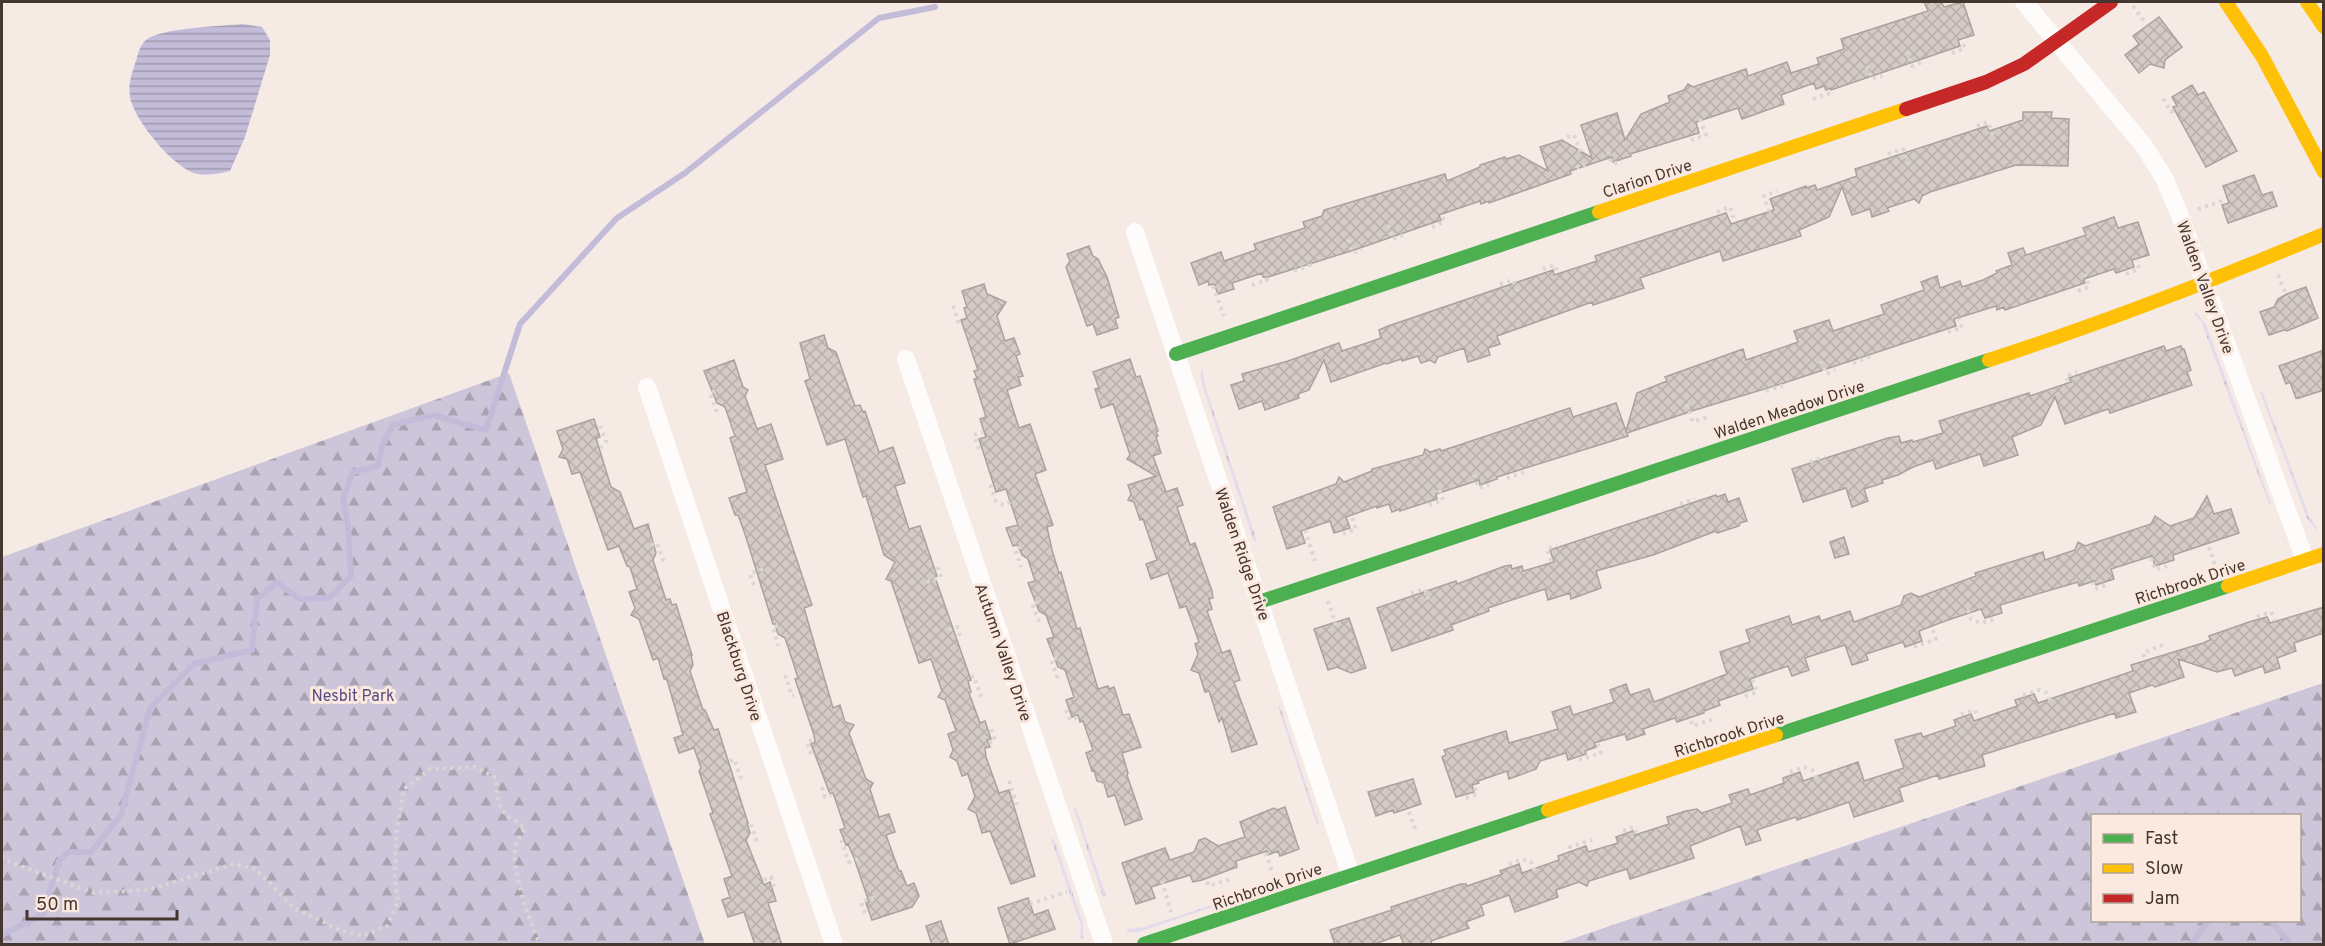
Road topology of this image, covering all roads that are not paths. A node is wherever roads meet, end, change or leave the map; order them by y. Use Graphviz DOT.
graph roads {
  1 [pos="2024,2"];
  2 [pos="2111,2"];
  3 [pos="2226,2"];
  4 [pos="2307,2"];
  5 [pos="2324,27"];
  6 [pos="2058,42"];
  7 [pos="2324,172"];
  8 [pos="1135,232"];
  9 [pos="2324,234"];
  10 [pos="2205,284"];
  11 [pos="1176,354"];
  12 [pos="906,359"];
  13 [pos="647,387"];
  14 [pos="2324,554"];
  15 [pos="2305,560"];
  16 [pos="1259,602"];
  17 [pos="1351,876"];
  18 [pos="834,945"];
  19 [pos="1104,945"];
  20 [pos="1144,945"];
  1 -- 6 [label="street, Walden Valley Drive"];
  2 -- 6 [label="street, Clarion Drive"];
  3 -- 7 [label="street"];
  4 -- 5 [label="street"];
  6 -- 10 [label="street, Walden Valley Drive"];
  6 -- 11 [label="street, Clarion Drive"];
  8 -- 11 [label="street, Walden Ridge Drive"];
  9 -- 10 [label="street, Walden Meadow Drive"];
  10 -- 15 [label="street, Walden Valley Drive"];
  10 -- 16 [label="street, Walden Meadow Drive"];
  11 -- 16 [label="street, Walden Ridge Drive"];
  12 -- 19 [label="street, Autumn Valley Drive"];
  13 -- 18 [label="street, Blackburg Drive"];
  14 -- 15 [label="street, Richbrook Drive"];
  15 -- 17 [label="street, Richbrook Drive"];
  16 -- 17 [label="street, Walden Ridge Drive"];
  17 -- 20 [label="street, Richbrook Drive"];
}
